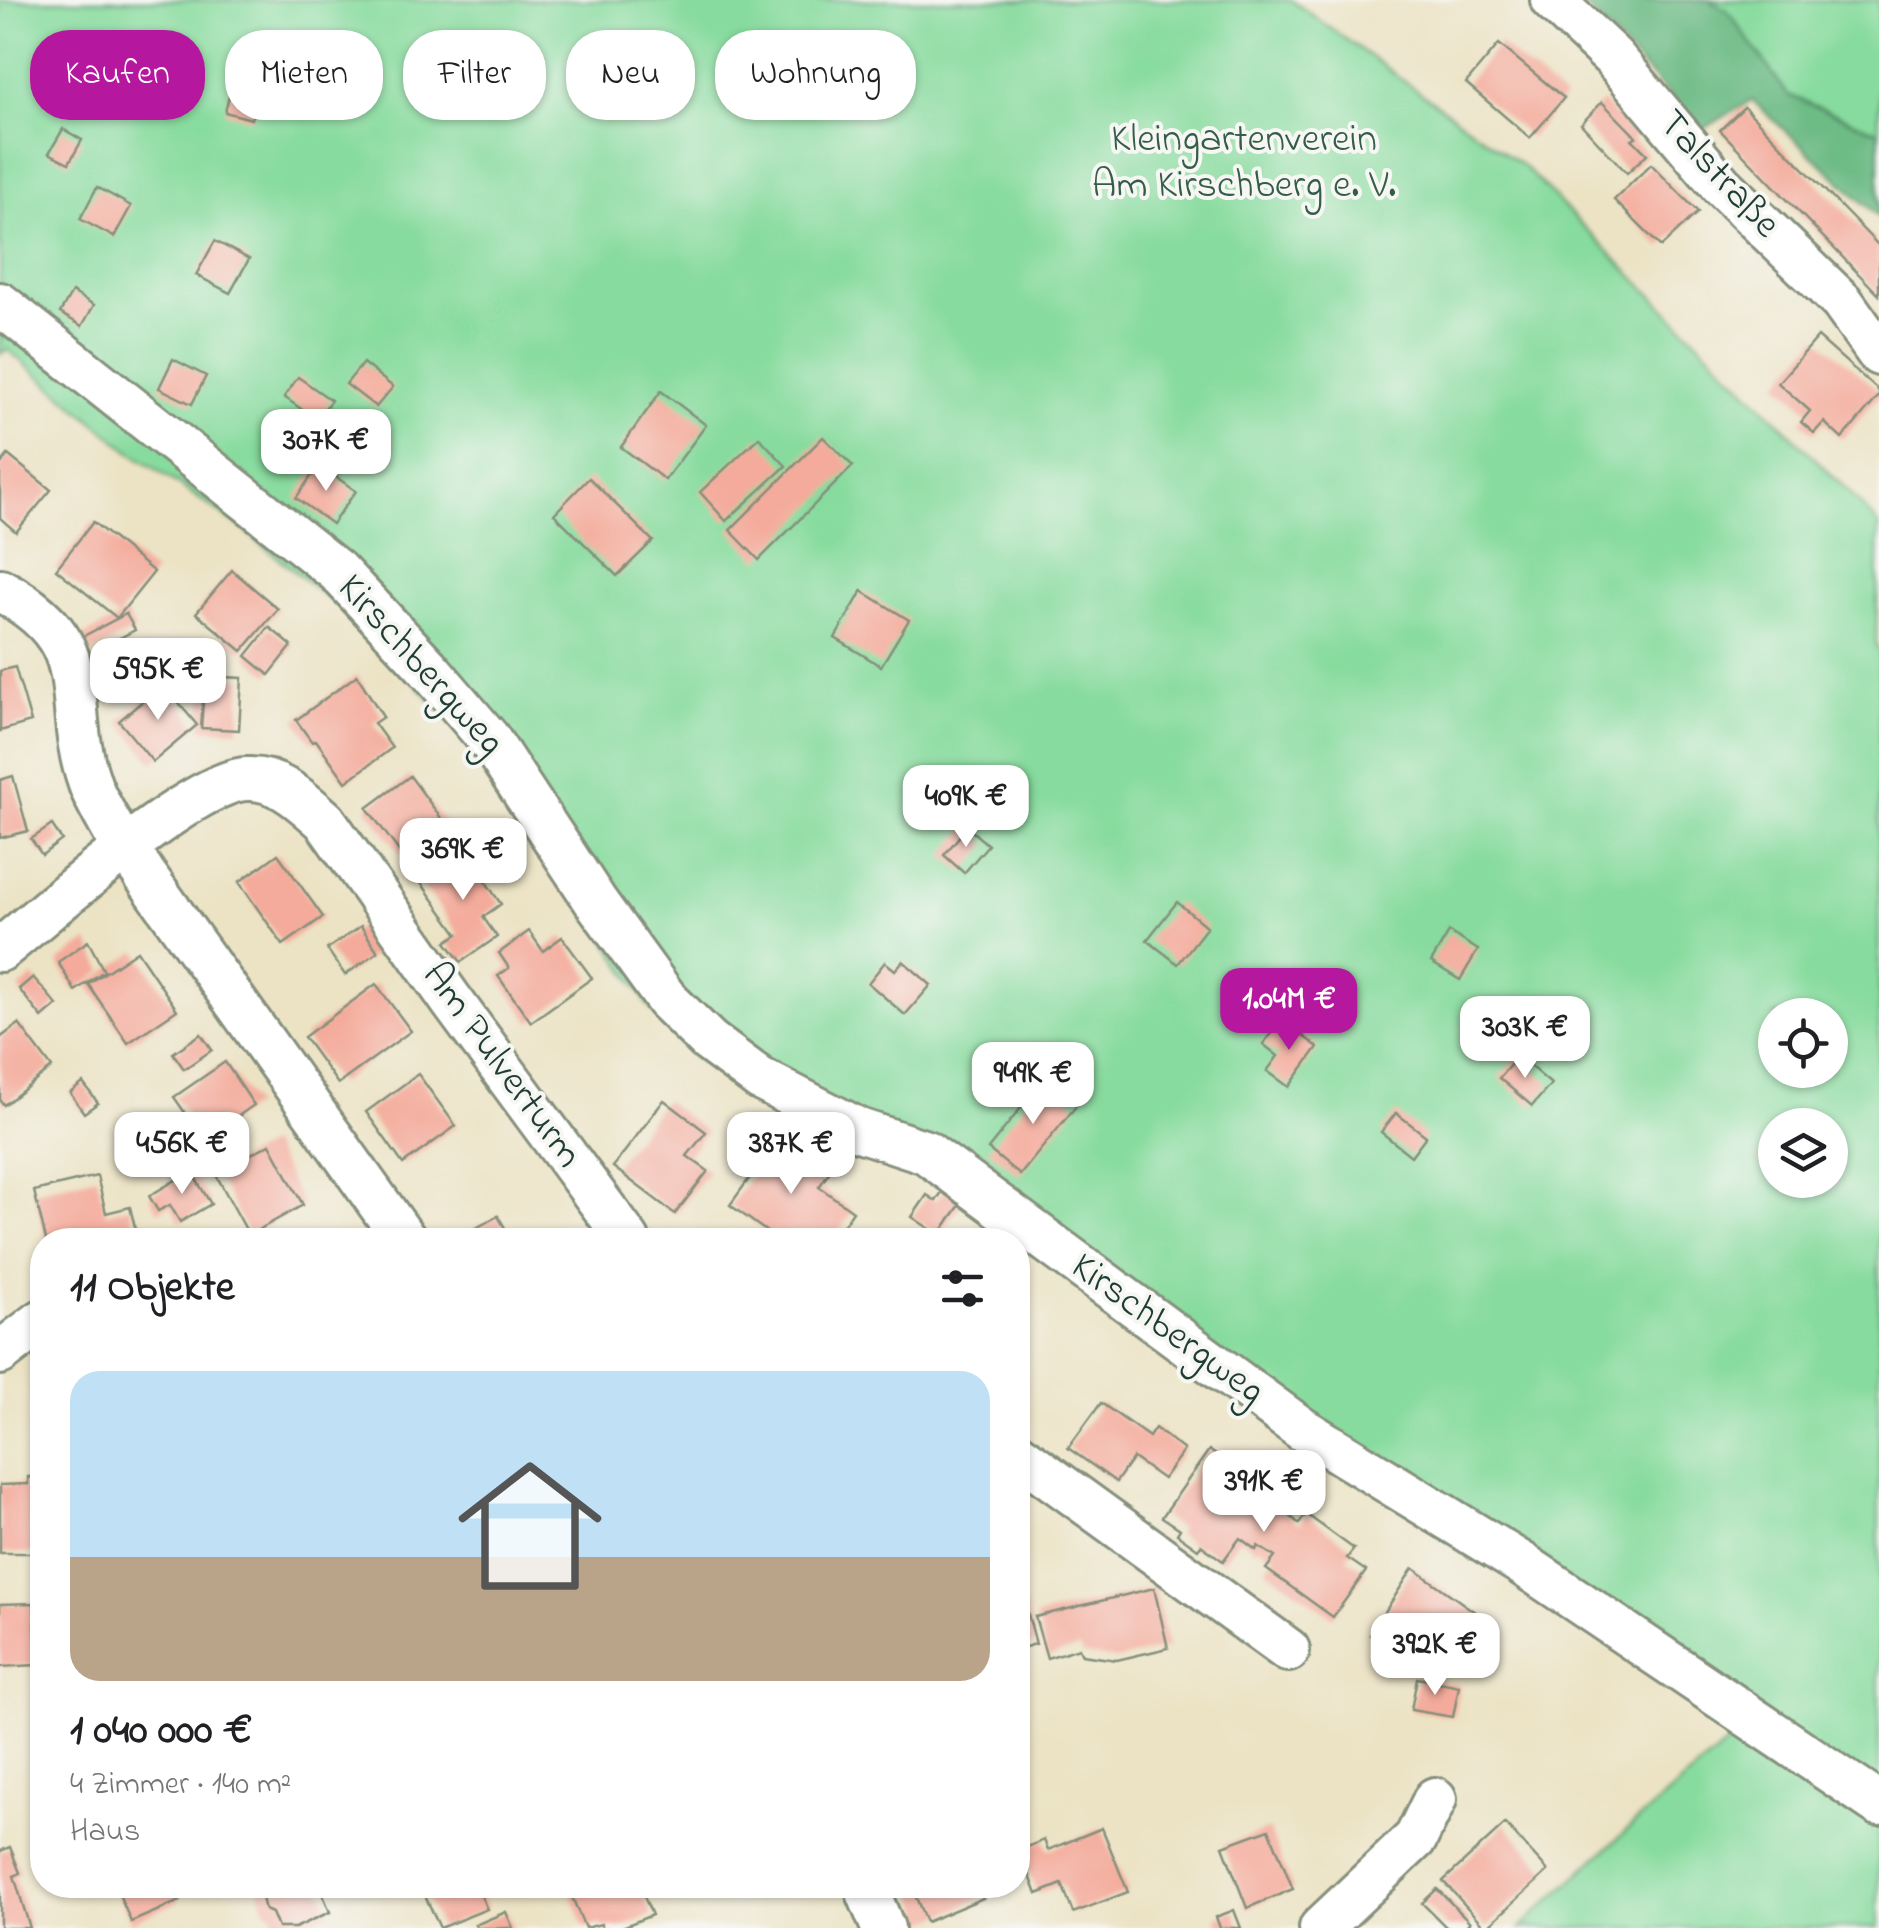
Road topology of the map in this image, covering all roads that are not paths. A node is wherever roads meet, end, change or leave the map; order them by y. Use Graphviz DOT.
graph roads {
  1 [pos="1552,0"];
  2 [pos="0,304"];
  3 [pos="1879,354"];
  4 [pos="0,590"];
  5 [pos="126,848"];
  6 [pos="0,950"];
  7 [pos="397,1228"];
  8 [pos="619,1228"];
  9 [pos="1029,1228"];
  10 [pos="1030,1229"];
  11 [pos="30,1330"];
  12 [pos="0,1353"];
  13 [pos="1030,1463"];
  14 [pos="1288,1650"];
  15 [pos="1435,1799"];
  16 [pos="1879,1804"];
  17 [pos="870,1898"];
  18 [pos="883,1928"];
  19 [pos="1321,1928"];
  1 -- 3 [label="street, Talstraße"];
  2 -- 9 [label="street, Kirschbergweg"];
  4 -- 5 [label="street"];
  5 -- 6 [label="street, Am Pulverturm"];
  5 -- 7 [label="street"];
  5 -- 8 [label="street, Am Pulverturm"];
  10 -- 16 [label="street, Kirschbergweg"];
  11 -- 12 [label="street"];
  13 -- 14 [label="street"];
  15 -- 19 [label="street"];
  17 -- 18 [label="street"];
}
